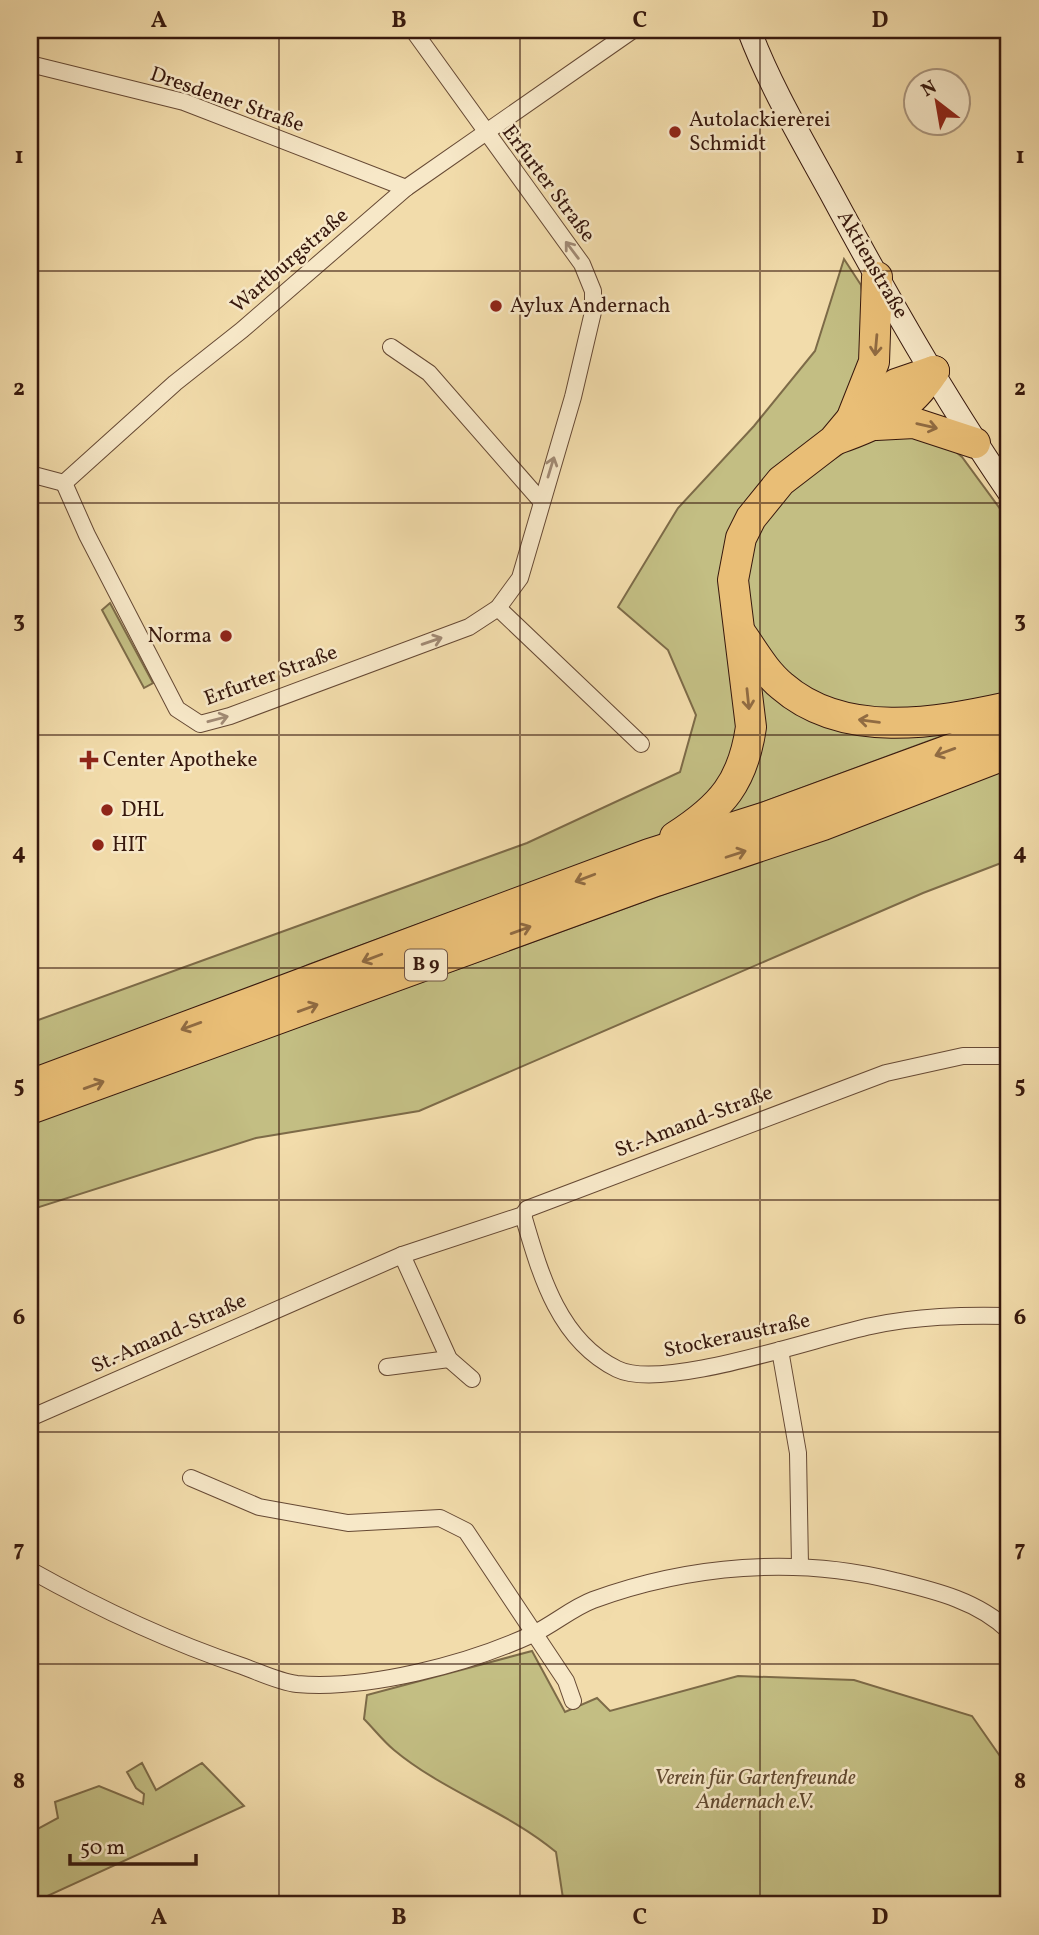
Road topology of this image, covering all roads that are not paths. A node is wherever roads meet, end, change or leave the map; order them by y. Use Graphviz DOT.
graph roads {
  1 [pos="412,30"];
  2 [pos="632,30"];
  3 [pos="748,30"];
  4 [pos="30,64"];
  5 [pos="483,131"];
  6 [pos="406,188"];
  7 [pos="877,276"];
  8 [pos="391,347"];
  9 [pos="934,371"];
  10 [pos="864,421"];
  11 [pos="975,443"];
  12 [pos="30,474"];
  13 [pos="64,482"];
  14 [pos="1009,492"];
  15 [pos="541,501"];
  16 [pos="498,608"];
  17 [pos="740,631"];
  18 [pos="1009,707"];
  19 [pos="1009,728"];
  20 [pos="641,744"];
  21 [pos="1009,753"];
  22 [pos="649,854"];
  23 [pos="1009,1056"];
  24 [pos="30,1085"];
  25 [pos="30,1109"];
  26 [pos="523,1215"];
  27 [pos="402,1255"];
  28 [pos="1009,1316"];
  29 [pos="780,1350"];
  30 [pos="449,1360"];
  31 [pos="387,1367"];
  32 [pos="472,1379"];
  33 [pos="30,1418"];
  34 [pos="191,1478"];
  35 [pos="800,1565"];
  36 [pos="30,1570"];
  37 [pos="1009,1632"];
  38 [pos="534,1634"];
  39 [pos="573,1702"];
  1 -- 5 [label="street, Erfurter Straße"];
  2 -- 5 [label="street, Wartburgstraße"];
  3 -- 7 [label="street, Aktienstraße"];
  4 -- 6 [label="street, Dresdener Straße"];
  5 -- 6 [label="street, Wartburgstraße"];
  15 -- 5 [label="street, Erfurter Straße, one-way"];
  6 -- 13 [label="street, Wartburgstraße"];
  7 -- 9 [label="street, Aktienstraße"];
  7 -- 10 [label="highway, one-way"];
  8 -- 15 [label="street"];
  9 -- 10 [label="highway"];
  9 -- 11 [label="street, Aktienstraße"];
  10 -- 11 [label="highway, one-way"];
  10 -- 17 [label="highway"];
  11 -- 14 [label="street, Aktienstraße"];
  12 -- 13 [label="street"];
  13 -- 16 [label="street, Erfurter Straße, one-way"];
  15 -- 16 [label="street, Erfurter Straße"];
  16 -- 20 [label="street"];
  18 -- 17 [label="highway, one-way"];
  17 -- 22 [label="highway, one-way"];
  19 -- 22 [label="highway, B 9, one-way"];
  25 -- 21 [label="highway, B 9, one-way"];
  22 -- 24 [label="highway, B 9, one-way"];
  23 -- 26 [label="street, St.-Amand-Straße"];
  26 -- 27 [label="street, St.-Amand-Straße"];
  26 -- 29 [label="street, Stockeraustraße"];
  27 -- 30 [label="street"];
  27 -- 33 [label="street, St.-Amand-Straße"];
  28 -- 29 [label="street, Stockeraustraße"];
  29 -- 35 [label="street"];
  30 -- 31 [label="street"];
  30 -- 32 [label="street"];
  34 -- 38 [label="street"];
  35 -- 37 [label="street"];
  35 -- 38 [label="street"];
  36 -- 38 [label="street"];
  38 -- 39 [label="street"];
}
